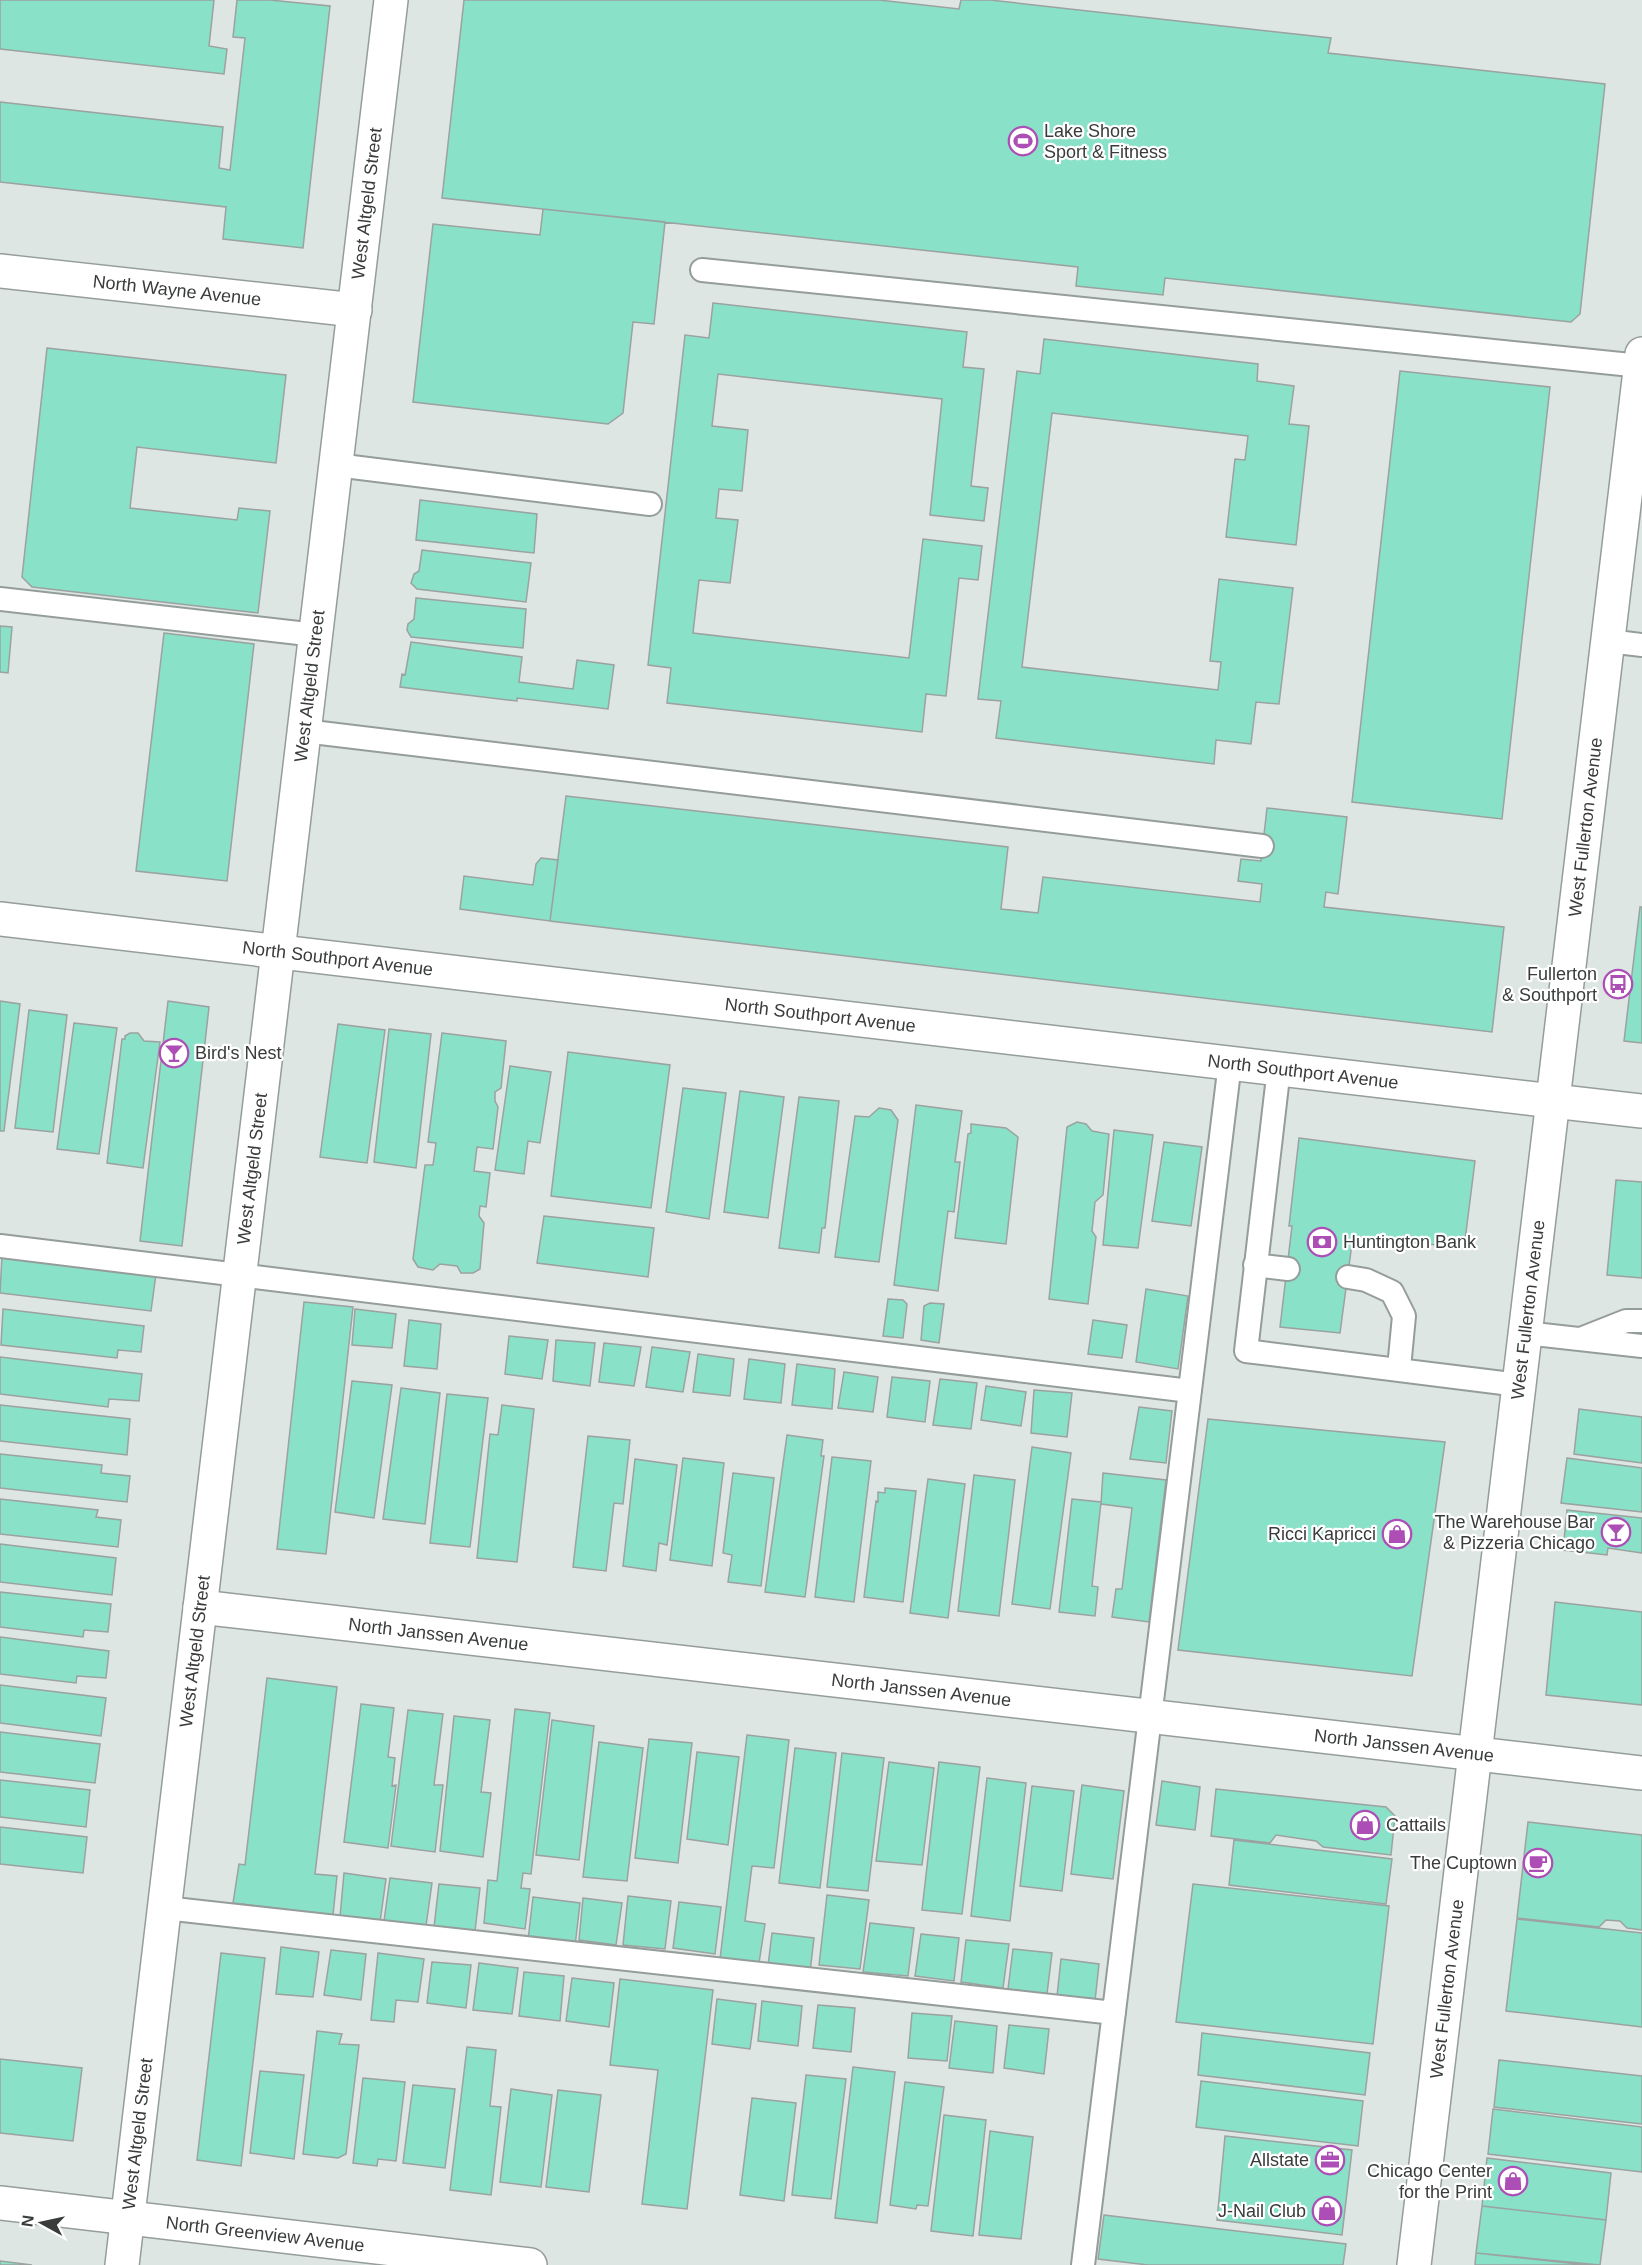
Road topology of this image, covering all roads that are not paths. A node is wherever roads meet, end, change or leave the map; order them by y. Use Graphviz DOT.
graph roads {
  1 [pos="391,0"];
  2 [pos="702,270"];
  3 [pos="0,271"];
  4 [pos="355,310"];
  5 [pos="1641,360"];
  6 [pos="1636,460"];
  7 [pos="336,465"];
  8 [pos="650,504"];
  9 [pos="0,599"];
  10 [pos="316,635"];
  11 [pos="1608,641"];
  12 [pos="1642,645"];
  13 [pos="304,731"];
  14 [pos="1262,846"];
  15 [pos="0,919"];
  16 [pos="278,951"];
  17 [pos="1230,1063"];
  18 [pos="1279,1068"];
  19 [pos="1553,1101"];
  20 [pos="1642,1111"];
  21 [pos="0,1246"];
  22 [pos="1256,1265"];
  23 [pos="1288,1269"];
  24 [pos="240,1275"];
  25 [pos="1348,1277"];
  26 [pos="1642,1321"];
  27 [pos="1525,1334"];
  28 [pos="1579,1339"];
  29 [pos="1642,1346"];
  30 [pos="1399,1368"];
  31 [pos="1519,1384"];
  32 [pos="1190,1391"];
  33 [pos="200,1607"];
  34 [pos="1150,1716"];
  35 [pos="1475,1754"];
  36 [pos="1642,1773"];
  37 [pos="165,1908"];
  38 [pos="1114,2013"];
  39 [pos="0,2203"];
  40 [pos="128,2218"];
  41 [pos="122,2265"];
  42 [pos="530,2265"];
  43 [pos="1083,2265"];
  44 [pos="1414,2265"];
  1 -- 4 [label="street, West Altgeld Street"];
  2 -- 5 [label="lane"];
  3 -- 4 [label="street, North Wayne Avenue"];
  4 -- 7 [label="street, West Altgeld Street"];
  5 -- 6 [label="street, West Fullerton Avenue"];
  6 -- 11 [label="street, West Fullerton Avenue"];
  7 -- 8 [label="lane"];
  7 -- 10 [label="street, West Altgeld Street"];
  9 -- 10 [label="lane"];
  10 -- 13 [label="street, West Altgeld Street"];
  11 -- 12 [label="lane"];
  11 -- 19 [label="street, West Fullerton Avenue"];
  13 -- 14 [label="lane"];
  13 -- 16 [label="street, West Altgeld Street"];
  15 -- 16 [label="street, North Southport Avenue"];
  16 -- 17 [label="street, North Southport Avenue"];
  16 -- 24 [label="street, West Altgeld Street"];
  17 -- 18 [label="street, North Southport Avenue"];
  17 -- 32 [label="lane"];
  18 -- 19 [label="street, North Southport Avenue"];
  18 -- 22 [label="lane"];
  19 -- 20 [label="street, North Southport Avenue"];
  19 -- 27 [label="street, West Fullerton Avenue"];
  21 -- 24 [label="lane"];
  22 -- 23 [label="lane"];
  22 -- 30 [label="lane"];
  24 -- 32 [label="lane"];
  24 -- 33 [label="street, West Altgeld Street"];
  25 -- 30 [label="lane"];
  26 -- 28 [label="lane"];
  27 -- 28 [label="lane"];
  27 -- 31 [label="street, West Fullerton Avenue"];
  28 -- 29 [label="lane"];
  30 -- 31 [label="lane"];
  31 -- 35 [label="street, West Fullerton Avenue"];
  32 -- 34 [label="lane"];
  33 -- 34 [label="street, North Janssen Avenue"];
  33 -- 37 [label="street, West Altgeld Street"];
  34 -- 35 [label="street, North Janssen Avenue"];
  34 -- 38 [label="lane"];
  35 -- 36 [label="street, North Janssen Avenue"];
  35 -- 44 [label="street, West Fullerton Avenue"];
  37 -- 38 [label="lane"];
  37 -- 40 [label="street, West Altgeld Street"];
  38 -- 43 [label="lane"];
  39 -- 40 [label="street, North Greenview Avenue"];
  40 -- 41 [label="street, West Altgeld Street"];
  40 -- 42 [label="street, North Greenview Avenue"];
}
